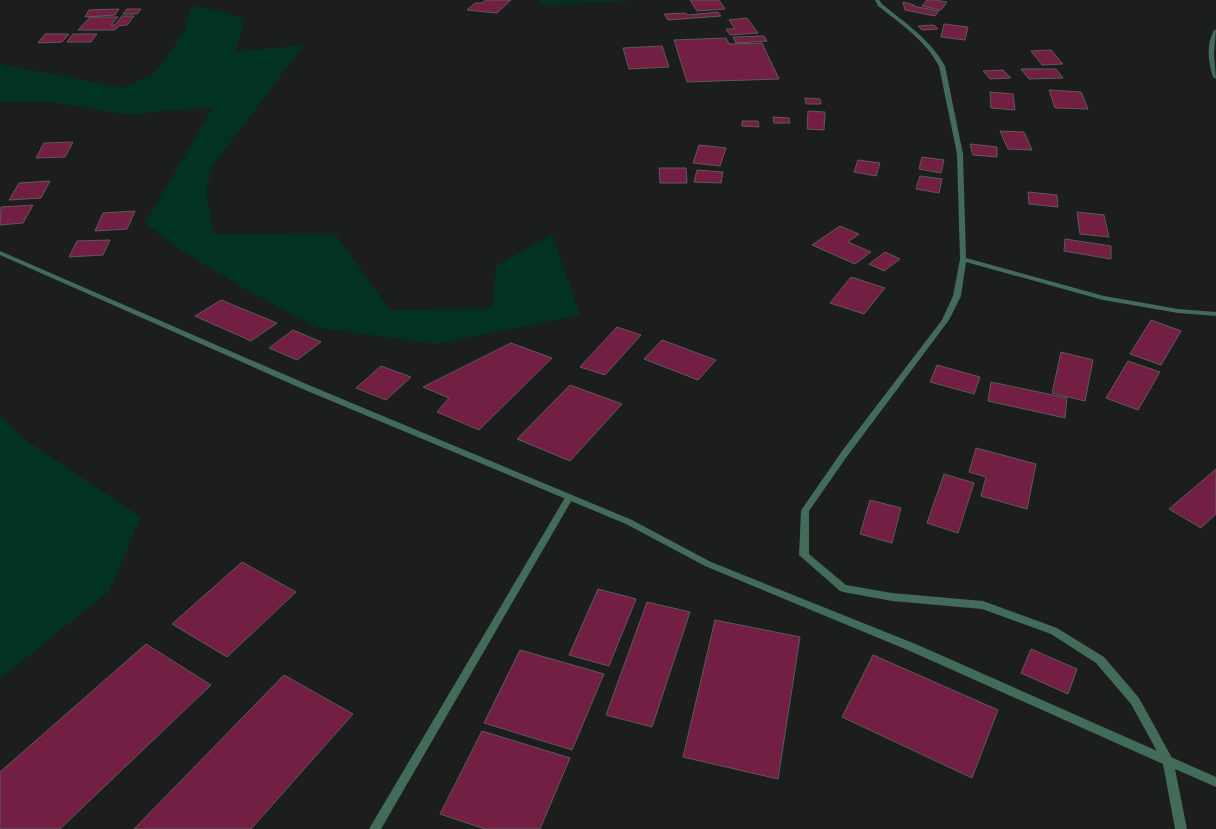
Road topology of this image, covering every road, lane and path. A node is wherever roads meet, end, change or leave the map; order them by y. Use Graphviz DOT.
graph roads {
  1 [pos="877,0"];
  2 [pos="1216,31"];
  3 [pos="1213,46"];
  4 [pos="1216,77"];
  5 [pos="0,253"];
  6 [pos="963,259"];
  7 [pos="1216,314"];
  8 [pos="569,498"];
  9 [pos="1168,761"];
  10 [pos="1216,782"];
  11 [pos="375,829"];
  12 [pos="1181,829"];
  1 -- 6 [label="street"];
  2 -- 3 [label="street"];
  3 -- 4 [label="street"];
  5 -- 8 [label="street"];
  6 -- 7 [label="street"];
  6 -- 9 [label="street"];
  8 -- 9 [label="street"];
  8 -- 11 [label="street"];
  9 -- 10 [label="street"];
  9 -- 12 [label="street"];
}
